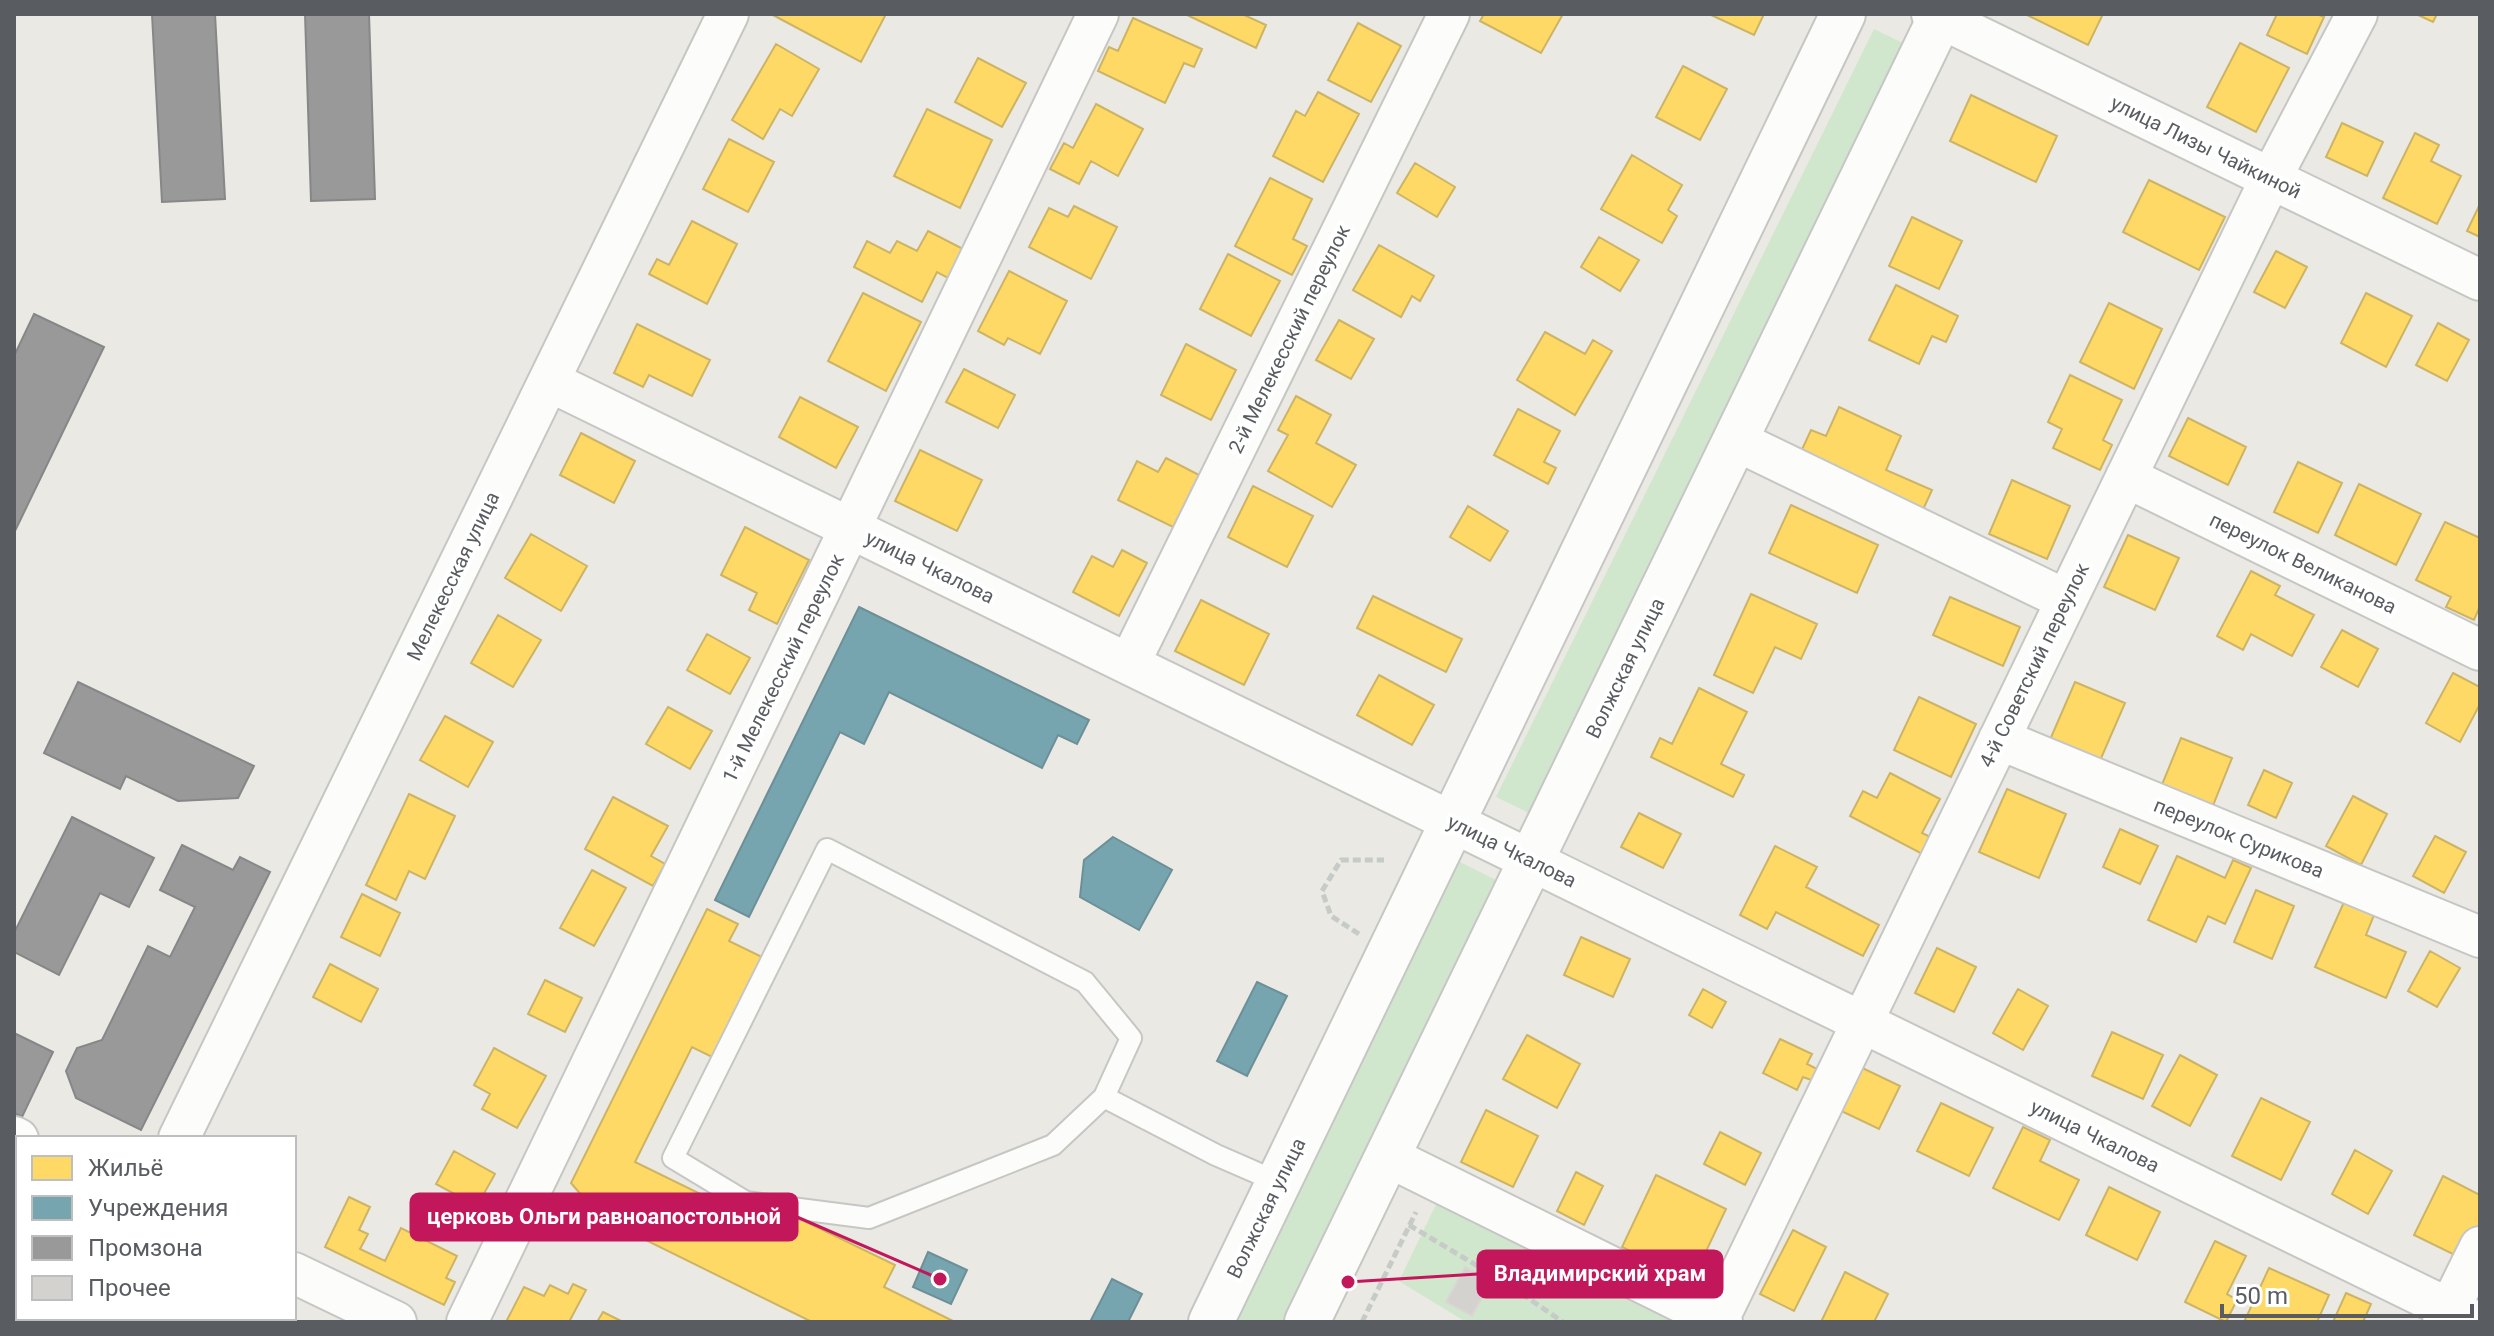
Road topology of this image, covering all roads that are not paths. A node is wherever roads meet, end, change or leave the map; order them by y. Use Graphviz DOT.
graph roads {
  1 [pos="728,14"];
  2 [pos="1098,14"];
  3 [pos="1449,14"];
  4 [pos="1843,14"];
  5 [pos="2357,14"];
  6 [pos="1938,15"];
  7 [pos="2271,178"];
  8 [pos="2480,280"];
  9 [pos="549,381"];
  10 [pos="1735,440"];
  11 [pos="2126,477"];
  12 [pos="850,528"];
  13 [pos="2066,600"];
  14 [pos="2480,650"];
  15 [pos="1129,664"];
  16 [pos="1999,739"];
  17 [pos="1453,822"];
  18 [pos="1531,860"];
  19 [pos="2480,937"];
  20 [pos="1862,1022"];
  21 [pos="1104,1097"];
  22 [pos="180,1136"];
  23 [pos="1387,1156"];
  24 [pos="1278,1182"];
  25 [pos="2480,1247"];
  26 [pos="296,1274"];
  27 [pos="2456,1318"];
  28 [pos="1720,1321"];
  29 [pos="396,1322"];
  30 [pos="467,1322"];
  31 [pos="1211,1322"];
  32 [pos="1307,1322"];
  1 -- 9 [label="street, Мелекесская улица"];
  2 -- 12 [label="street, 1-й Мелекесский переулок"];
  3 -- 15 [label="street, 2-й Мелекесский переулок"];
  4 -- 17 [label="main road, Волжская улица"];
  5 -- 7 [label="street, 4-й Советский переулок"];
  6 -- 7 [label="street, улица Лизы Чайкиной"];
  6 -- 10 [label="main road, Волжская улица"];
  7 -- 8 [label="street, улица Лизы Чайкиной"];
  7 -- 11 [label="street, 4-й Советский переулок"];
  9 -- 12 [label="street, улица Чкалова"];
  9 -- 22 [label="street, Мелекесская улица"];
  10 -- 13 [label="street"];
  10 -- 18 [label="main road, Волжская улица"];
  11 -- 13 [label="street, 4-й Советский переулок"];
  11 -- 14 [label="street, переулок Великанова"];
  12 -- 15 [label="street, улица Чкалова"];
  12 -- 30 [label="street, 1-й Мелекесский переулок"];
  13 -- 16 [label="street, 4-й Советский переулок"];
  15 -- 17 [label="street, улица Чкалова"];
  16 -- 19 [label="street, переулок Сурикова"];
  16 -- 20 [label="street, 4-й Советский переулок"];
  17 -- 18 [label="street, улица Чкалова"];
  17 -- 24 [label="main road, Волжская улица"];
  18 -- 20 [label="street, улица Чкалова"];
  18 -- 23 [label="main road, Волжская улица"];
  20 -- 27 [label="street, улица Чкалова"];
  20 -- 28 [label="street, 4-й Советский переулок"];
  21 -- 21 [label="lane"];
  21 -- 24 [label="lane"];
  23 -- 28 [label="street"];
  23 -- 32 [label="main road, Волжская улица"];
  24 -- 31 [label="main road, Волжская улица"];
  25 -- 27 [label="street"];
  26 -- 29 [label="street"];
}
